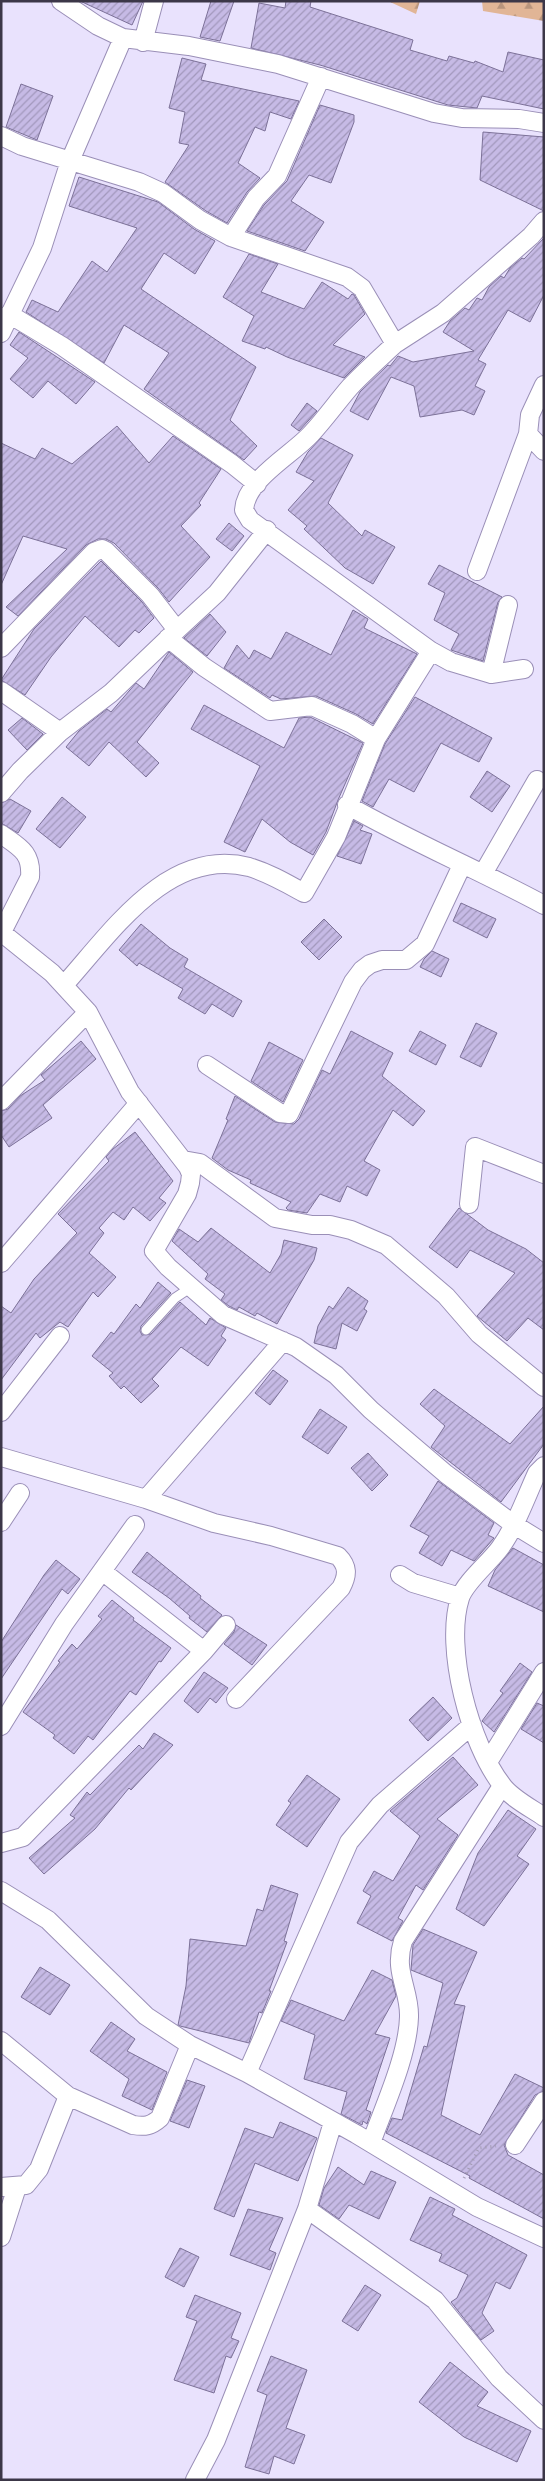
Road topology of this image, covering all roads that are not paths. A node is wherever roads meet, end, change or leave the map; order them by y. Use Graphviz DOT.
graph roads {
  1 [pos="61,1"];
  2 [pos="154,1"];
  3 [pos="123,38"];
  4 [pos="143,42"];
  5 [pos="321,77"];
  6 [pos="544,123"];
  7 [pos="1,136"];
  8 [pos="70,161"];
  9 [pos="544,221"];
  10 [pos="231,237"];
  11 [pos="9,314"];
  12 [pos="1,333"];
  13 [pos="395,344"];
  14 [pos="544,385"];
  15 [pos="528,434"];
  16 [pos="544,452"];
  17 [pos="257,484"];
  18 [pos="267,530"];
  19 [pos="477,571"];
  20 [pos="508,605"];
  21 [pos="172,634"];
  22 [pos="1,648"];
  23 [pos="430,651"];
  24 [pos="524,669"];
  25 [pos="491,674"];
  26 [pos="1,691"];
  27 [pos="60,732"];
  28 [pos="376,740"];
  29 [pos="537,780"];
  30 [pos="1,793"];
  31 [pos="347,805"];
  32 [pos="1,834"];
  33 [pos="462,865"];
  34 [pos="484,872"];
  35 [pos="544,905"];
  36 [pos="2,932"];
  37 [pos="64,985"];
  38 [pos="88,1012"];
  39 [pos="207,1065"];
  40 [pos="1,1102"];
  41 [pos="139,1103"];
  42 [pos="183,1160"];
  43 [pos="544,1174"];
  44 [pos="469,1204"];
  45 [pos="1,1263"];
  46 [pos="190,1288"];
  47 [pos="146,1330"];
  48 [pos="60,1336"];
  49 [pos="283,1341"];
  50 [pos="544,1387"];
  51 [pos="1,1412"];
  52 [pos="1,1457"];
  53 [pos="544,1466"];
  54 [pos="20,1493"];
  55 [pos="146,1499"];
  56 [pos="1,1522"];
  57 [pos="134,1524"];
  58 [pos="513,1524"];
  59 [pos="544,1543"];
  60 [pos="102,1570"];
  61 [pos="400,1574"];
  62 [pos="460,1596"];
  63 [pos="226,1625"];
  64 [pos="204,1651"];
  65 [pos="544,1672"];
  66 [pos="236,1699"];
  67 [pos="472,1725"];
  68 [pos="1,1726"];
  69 [pos="488,1762"];
  70 [pos="502,1786"];
  71 [pos="544,1817"];
  72 [pos="1,1843"];
  73 [pos="1,1891"];
  74 [pos="1,2041"];
  75 [pos="190,2044"];
  76 [pos="247,2073"];
  77 [pos="68,2096"];
  78 [pos="544,2101"];
  79 [pos="334,2122"];
  80 [pos="371,2143"];
  81 [pos="514,2145"];
  82 [pos="9,2187"];
  83 [pos="307,2209"];
  84 [pos="1,2237"];
  85 [pos="544,2238"];
  86 [pos="544,2420"];
  87 [pos="195,2480"];
  1 -- 3 [label="street"];
  2 -- 4 [label="street"];
  3 -- 4 [label="street"];
  3 -- 8 [label="street"];
  4 -- 5 [label="street"];
  5 -- 6 [label="street"];
  5 -- 10 [label="street"];
  7 -- 8 [label="street"];
  8 -- 10 [label="street"];
  8 -- 11 [label="street"];
  9 -- 13 [label="street"];
  10 -- 13 [label="street"];
  11 -- 12 [label="street"];
  11 -- 17 [label="street"];
  13 -- 17 [label="street"];
  14 -- 15 [label="street"];
  15 -- 16 [label="street"];
  15 -- 19 [label="street"];
  17 -- 18 [label="street"];
  18 -- 21 [label="street"];
  18 -- 23 [label="street"];
  20 -- 25 [label="street"];
  21 -- 22 [label="street"];
  21 -- 27 [label="street"];
  21 -- 28 [label="street"];
  23 -- 25 [label="street"];
  23 -- 28 [label="street"];
  24 -- 25 [label="street"];
  26 -- 27 [label="street"];
  27 -- 30 [label="street"];
  28 -- 31 [label="street"];
  29 -- 34 [label="street"];
  31 -- 33 [label="street"];
  31 -- 37 [label="street"];
  32 -- 36 [label="street"];
  33 -- 34 [label="street"];
  33 -- 39 [label="street"];
  34 -- 35 [label="street"];
  36 -- 37 [label="street"];
  37 -- 38 [label="street"];
  38 -- 40 [label="street"];
  38 -- 41 [label="street"];
  41 -- 42 [label="street"];
  41 -- 45 [label="street"];
  42 -- 46 [label="street"];
  42 -- 50 [label="street"];
  43 -- 44 [label="street"];
  46 -- 47 [label="lane"];
  46 -- 49 [label="street"];
  48 -- 51 [label="street"];
  49 -- 55 [label="street"];
  49 -- 58 [label="street"];
  52 -- 55 [label="street"];
  53 -- 58 [label="street"];
  54 -- 56 [label="street"];
  55 -- 66 [label="street"];
  57 -- 60 [label="street"];
  58 -- 59 [label="street"];
  58 -- 62 [label="street"];
  60 -- 64 [label="street"];
  60 -- 68 [label="street"];
  61 -- 62 [label="street"];
  62 -- 67 [label="street"];
  63 -- 64 [label="street"];
  64 -- 72 [label="street"];
  65 -- 69 [label="street"];
  67 -- 69 [label="street"];
  67 -- 76 [label="street"];
  69 -- 70 [label="street"];
  70 -- 71 [label="street"];
  70 -- 80 [label="street"];
  73 -- 75 [label="street"];
  74 -- 77 [label="street"];
  75 -- 76 [label="street"];
  75 -- 77 [label="street"];
  76 -- 79 [label="street"];
  77 -- 82 [label="street"];
  78 -- 81 [label="street"];
  79 -- 80 [label="street"];
  79 -- 83 [label="street"];
  80 -- 85 [label="street"];
  82 -- 84 [label="street"];
  83 -- 86 [label="street"];
  83 -- 87 [label="street"];
}
